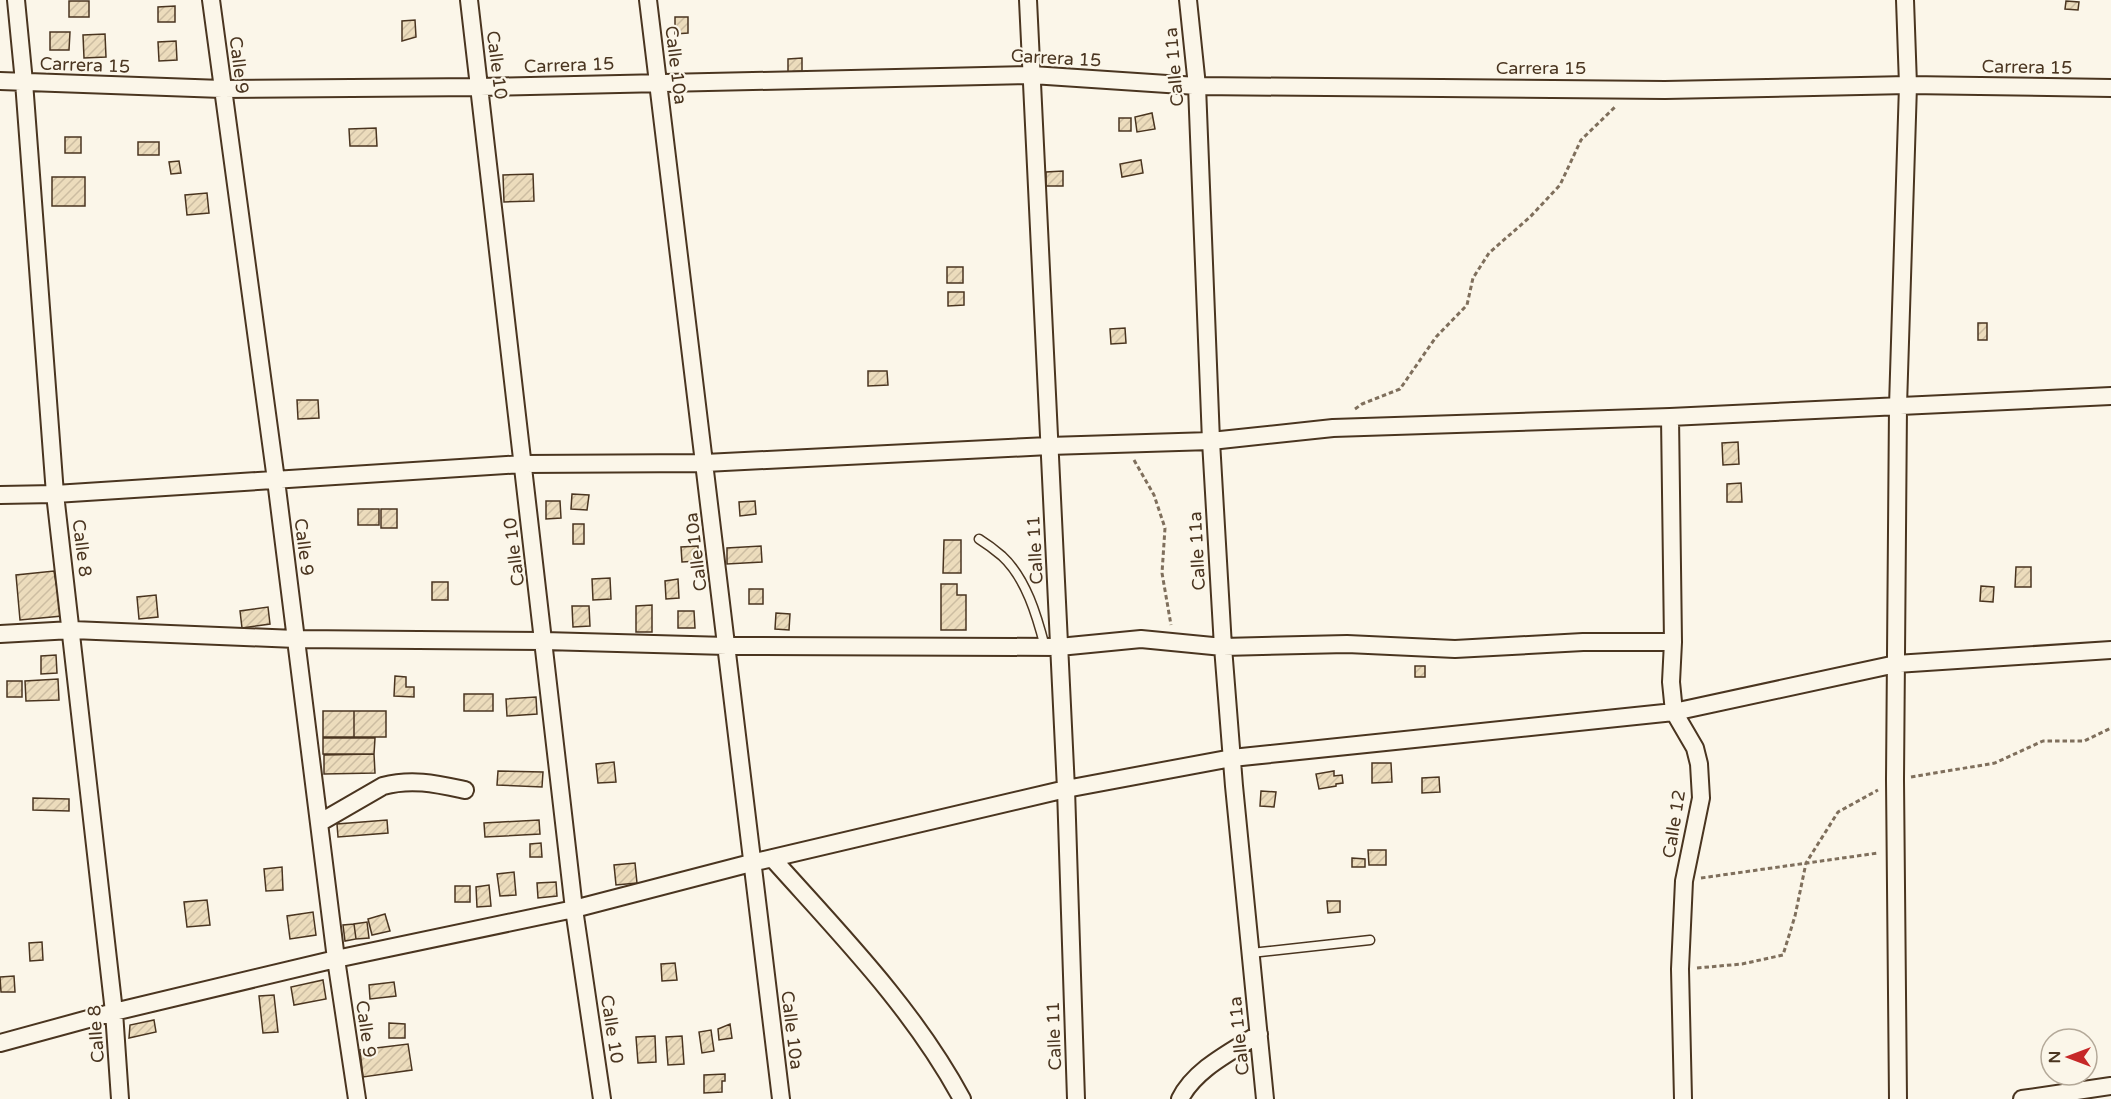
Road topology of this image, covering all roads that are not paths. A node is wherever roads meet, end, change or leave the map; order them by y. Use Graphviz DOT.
graph roads {
  1 [pos="16,0"];
  2 [pos="211,0"];
  3 [pos="470,0"];
  4 [pos="648,0"];
  5 [pos="1028,0"];
  6 [pos="1188,0"];
  7 [pos="1905,0"];
  8 [pos="1032,75"];
  9 [pos="0,81"];
  10 [pos="24,82"];
  11 [pos="658,82"];
  12 [pos="1908,85"];
  13 [pos="1197,86"];
  14 [pos="480,87"];
  15 [pos="2111,88"];
  16 [pos="222,89"];
  17 [pos="2111,396"];
  18 [pos="1898,406"];
  19 [pos="1670,417"];
  20 [pos="1210,441"];
  21 [pos="1049,446"];
  22 [pos="705,463"];
  23 [pos="523,464"];
  24 [pos="276,480"];
  25 [pos="55,494"];
  26 [pos="0,495"];
  27 [pos="979,538"];
  28 [pos="72,630"];
  29 [pos="0,634"];
  30 [pos="296,639"];
  31 [pos="544,641"];
  32 [pos="1673,642"];
  33 [pos="727,646"];
  34 [pos="1052,646"];
  35 [pos="1223,647"];
  36 [pos="2111,650"];
  37 [pos="1896,664"];
  38 [pos="1674,712"];
  39 [pos="1232,758"];
  40 [pos="1066,789"];
  41 [pos="465,790"];
  42 [pos="319,823"];
  43 [pos="772,858"];
  44 [pos="751,863"];
  45 [pos="574,909"];
  46 [pos="1370,940"];
  47 [pos="1251,953"];
  48 [pos="336,959"];
  49 [pos="114,1012"];
  50 [pos="1259,1034"];
  51 [pos="0,1042"];
  52 [pos="2111,1086"];
  53 [pos="120,1099"];
  54 [pos="357,1099"];
  55 [pos="602,1099"];
  56 [pos="781,1099"];
  57 [pos="962,1099"];
  58 [pos="1076,1099"];
  59 [pos="1179,1099"];
  60 [pos="1265,1099"];
  61 [pos="1683,1099"];
  62 [pos="1898,1099"];
  63 [pos="2022,1099"];
  1 -- 10 [label="street, Calle 8"];
  2 -- 16 [label="street, Calle 9"];
  3 -- 14 [label="street, Calle 10"];
  4 -- 11 [label="street, Calle 10a"];
  5 -- 8 [label="street, Calle 11"];
  6 -- 13 [label="street, Calle 11a"];
  7 -- 12 [label="street"];
  8 -- 11 [label="street, Carrera 15"];
  8 -- 13 [label="street, Carrera 15"];
  8 -- 21 [label="street, Calle 11"];
  9 -- 10 [label="street, Carrera 15"];
  10 -- 16 [label="street, Carrera 15"];
  10 -- 25 [label="street, Calle 8"];
  11 -- 14 [label="street, Carrera 15"];
  11 -- 22 [label="street, Calle 10a"];
  12 -- 13 [label="street, Carrera 15"];
  12 -- 15 [label="street, Carrera 15"];
  12 -- 18 [label="street"];
  13 -- 20 [label="street, Calle 11a"];
  14 -- 16 [label="street, Carrera 15"];
  14 -- 23 [label="street, Calle 10"];
  16 -- 24 [label="street, Calle 9"];
  17 -- 18 [label="street"];
  18 -- 19 [label="street"];
  18 -- 37 [label="street"];
  19 -- 20 [label="street"];
  19 -- 32 [label="street, Calle 12"];
  20 -- 21 [label="street"];
  20 -- 35 [label="street, Calle 11a"];
  21 -- 22 [label="street"];
  21 -- 34 [label="street, Calle 11"];
  22 -- 23 [label="street"];
  22 -- 33 [label="street, Calle 10a"];
  23 -- 24 [label="street"];
  23 -- 31 [label="street, Calle 10"];
  24 -- 25 [label="street"];
  24 -- 30 [label="street, Calle 9"];
  25 -- 26 [label="street"];
  25 -- 28 [label="street, Calle 8"];
  27 -- 34 [label="lane"];
  28 -- 29 [label="street"];
  28 -- 30 [label="street"];
  28 -- 49 [label="street, Calle 8"];
  30 -- 31 [label="street"];
  30 -- 42 [label="street, Calle 9"];
  31 -- 33 [label="street"];
  31 -- 45 [label="street, Calle 10"];
  32 -- 35 [label="street"];
  32 -- 38 [label="street, Calle 12"];
  33 -- 34 [label="street"];
  33 -- 44 [label="street, Calle 10a"];
  34 -- 35 [label="street"];
  34 -- 40 [label="street, Calle 11"];
  35 -- 39 [label="street, Calle 11a"];
  36 -- 37 [label="street"];
  37 -- 38 [label="street"];
  37 -- 62 [label="street"];
  38 -- 39 [label="street"];
  38 -- 61 [label="street, Calle 12"];
  39 -- 40 [label="street"];
  39 -- 47 [label="street, Calle 11a"];
  40 -- 43 [label="street"];
  40 -- 58 [label="street, Calle 11"];
  41 -- 42 [label="street"];
  42 -- 48 [label="street, Calle 9"];
  43 -- 44 [label="street"];
  43 -- 57 [label="street"];
  44 -- 45 [label="street"];
  44 -- 56 [label="street, Calle 10a"];
  45 -- 48 [label="street"];
  45 -- 55 [label="street, Calle 10"];
  46 -- 47 [label="lane"];
  47 -- 50 [label="street, Calle 11a"];
  48 -- 49 [label="street"];
  48 -- 54 [label="street, Calle 9"];
  49 -- 51 [label="street"];
  49 -- 53 [label="street, Calle 8"];
  50 -- 59 [label="street"];
  50 -- 60 [label="street, Calle 11a"];
  52 -- 63 [label="street"];
}
